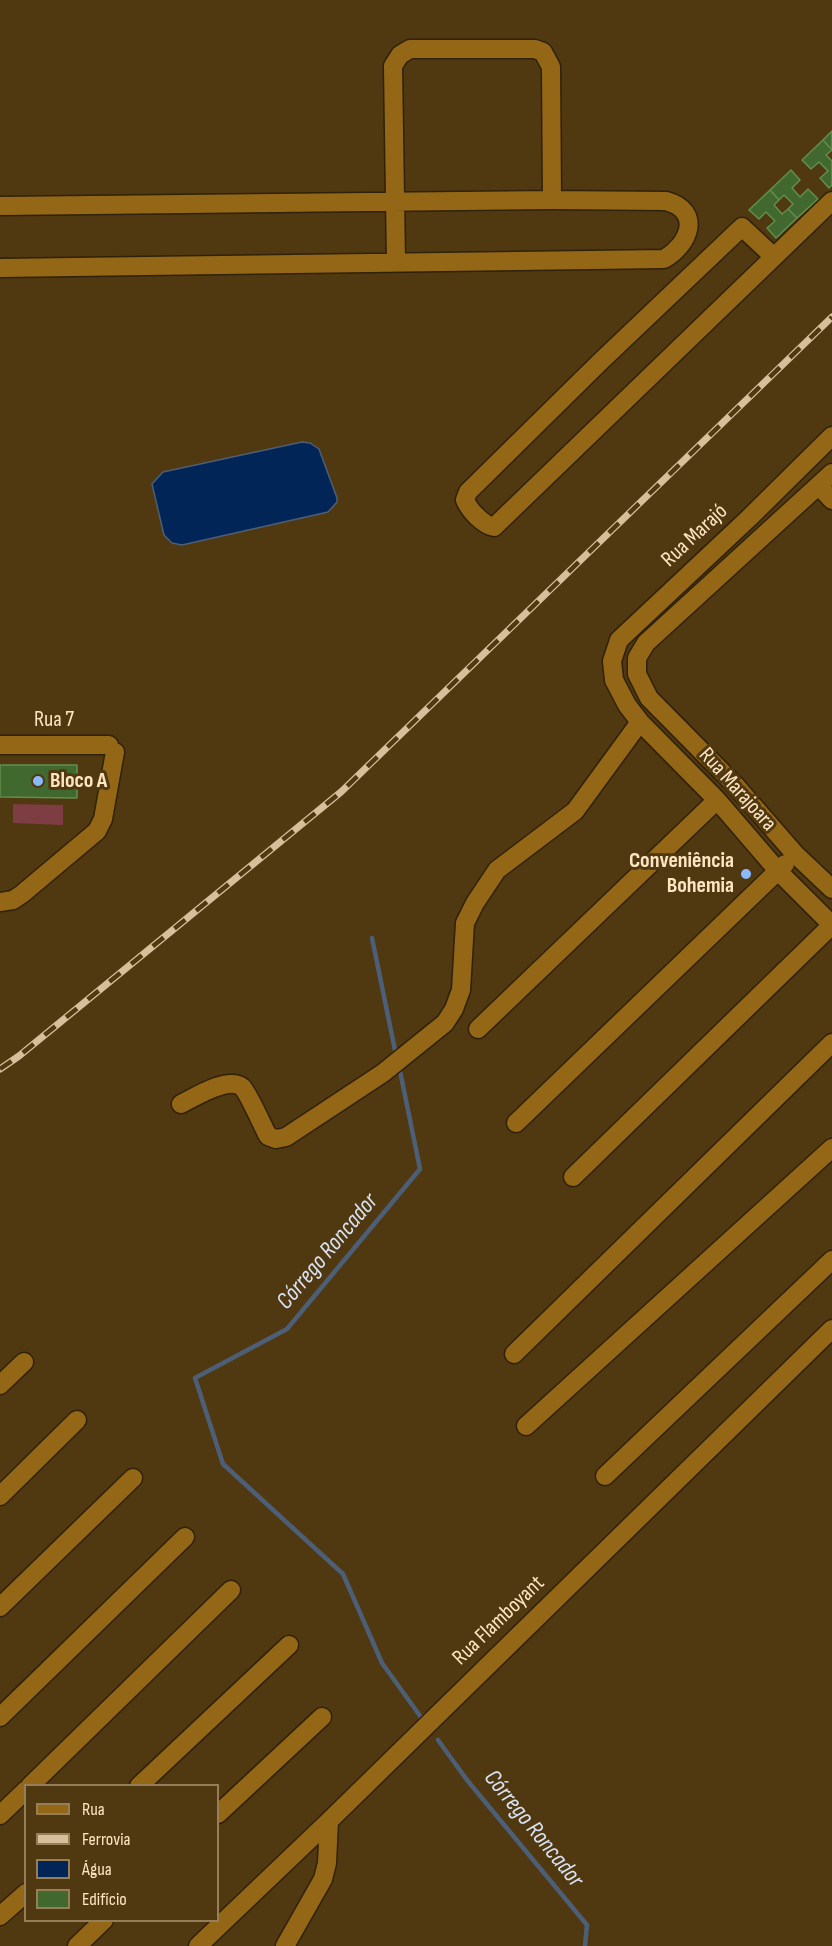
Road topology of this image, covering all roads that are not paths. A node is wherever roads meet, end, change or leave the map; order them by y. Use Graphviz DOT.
graph roads {
  1 [pos="552,200"];
  2 [pos="832,201"];
  3 [pos="396,203"];
  4 [pos="0,206"];
  5 [pos="773,256"];
  6 [pos="396,262"];
  7 [pos="0,268"];
  8 [pos="832,436"];
  9 [pos="832,473"];
  10 [pos="819,486"];
  11 [pos="832,500"];
  12 [pos="637,674"];
  13 [pos="614,681"];
  14 [pos="640,722"];
  15 [pos="0,744"];
  16 [pos="717,800"];
  17 [pos="795,854"];
  18 [pos="778,871"];
  19 [pos="832,889"];
  20 [pos="7,901"];
  21 [pos="832,925"];
  22 [pos="478,1029"];
  23 [pos="832,1043"];
  24 [pos="181,1104"];
  25 [pos="516,1123"];
  26 [pos="832,1148"];
  27 [pos="573,1177"];
  28 [pos="832,1260"];
  29 [pos="832,1329"];
  30 [pos="514,1354"];
  31 [pos="24,1362"];
  32 [pos="0,1385"];
  33 [pos="77,1420"];
  34 [pos="526,1426"];
  35 [pos="605,1476"];
  36 [pos="133,1478"];
  37 [pos="0,1496"];
  38 [pos="185,1537"];
  39 [pos="231,1590"];
  40 [pos="0,1607"];
  41 [pos="289,1646"];
  42 [pos="0,1717"];
  43 [pos="321,1717"];
  44 [pos="31,1784"];
  45 [pos="141,1784"];
  46 [pos="24,1792"];
  47 [pos="219,1813"];
  48 [pos="0,1815"];
  49 [pos="329,1821"];
  50 [pos="24,1895"];
  51 [pos="0,1916"];
  52 [pos="102,1922"];
  53 [pos="76,1946"];
  54 [pos="198,1946"];
  55 [pos="285,1946"];
  1 -- 3 [label="street"];
  1 -- 3 [label="street"];
  1 -- 6 [label="street"];
  2 -- 5 [label="street"];
  3 -- 4 [label="street"];
  3 -- 6 [label="street"];
  5 -- 5 [label="street"];
  6 -- 7 [label="street"];
  8 -- 13 [label="street, Rua Marajó"];
  9 -- 10 [label="street, Rua Marajó"];
  10 -- 11 [label="street"];
  10 -- 12 [label="street, Rua Marajó"];
  12 -- 13 [label="street"];
  12 -- 17 [label="street, Rua Marajoara"];
  13 -- 14 [label="street, Rua Marajoara"];
  14 -- 16 [label="street, Rua Marajoara"];
  14 -- 24 [label="street"];
  15 -- 20 [label="street, Rua 7"];
  16 -- 18 [label="street, Rua Marajoara"];
  16 -- 22 [label="street"];
  17 -- 18 [label="street"];
  17 -- 19 [label="street, Rua Marajoara"];
  18 -- 21 [label="street, Rua Marajoara"];
  18 -- 25 [label="street"];
  21 -- 27 [label="street"];
  23 -- 30 [label="street"];
  26 -- 34 [label="street"];
  28 -- 35 [label="street"];
  29 -- 49 [label="street, Rua Flamboyant"];
  31 -- 32 [label="street"];
  33 -- 37 [label="street"];
  36 -- 40 [label="street"];
  38 -- 42 [label="street"];
  39 -- 44 [label="street"];
  41 -- 45 [label="street"];
  43 -- 47 [label="street"];
  46 -- 48 [label="street"];
  49 -- 54 [label="street, Rua Flamboyant"];
  49 -- 55 [label="street"];
  50 -- 51 [label="street"];
  52 -- 53 [label="street"];
}
